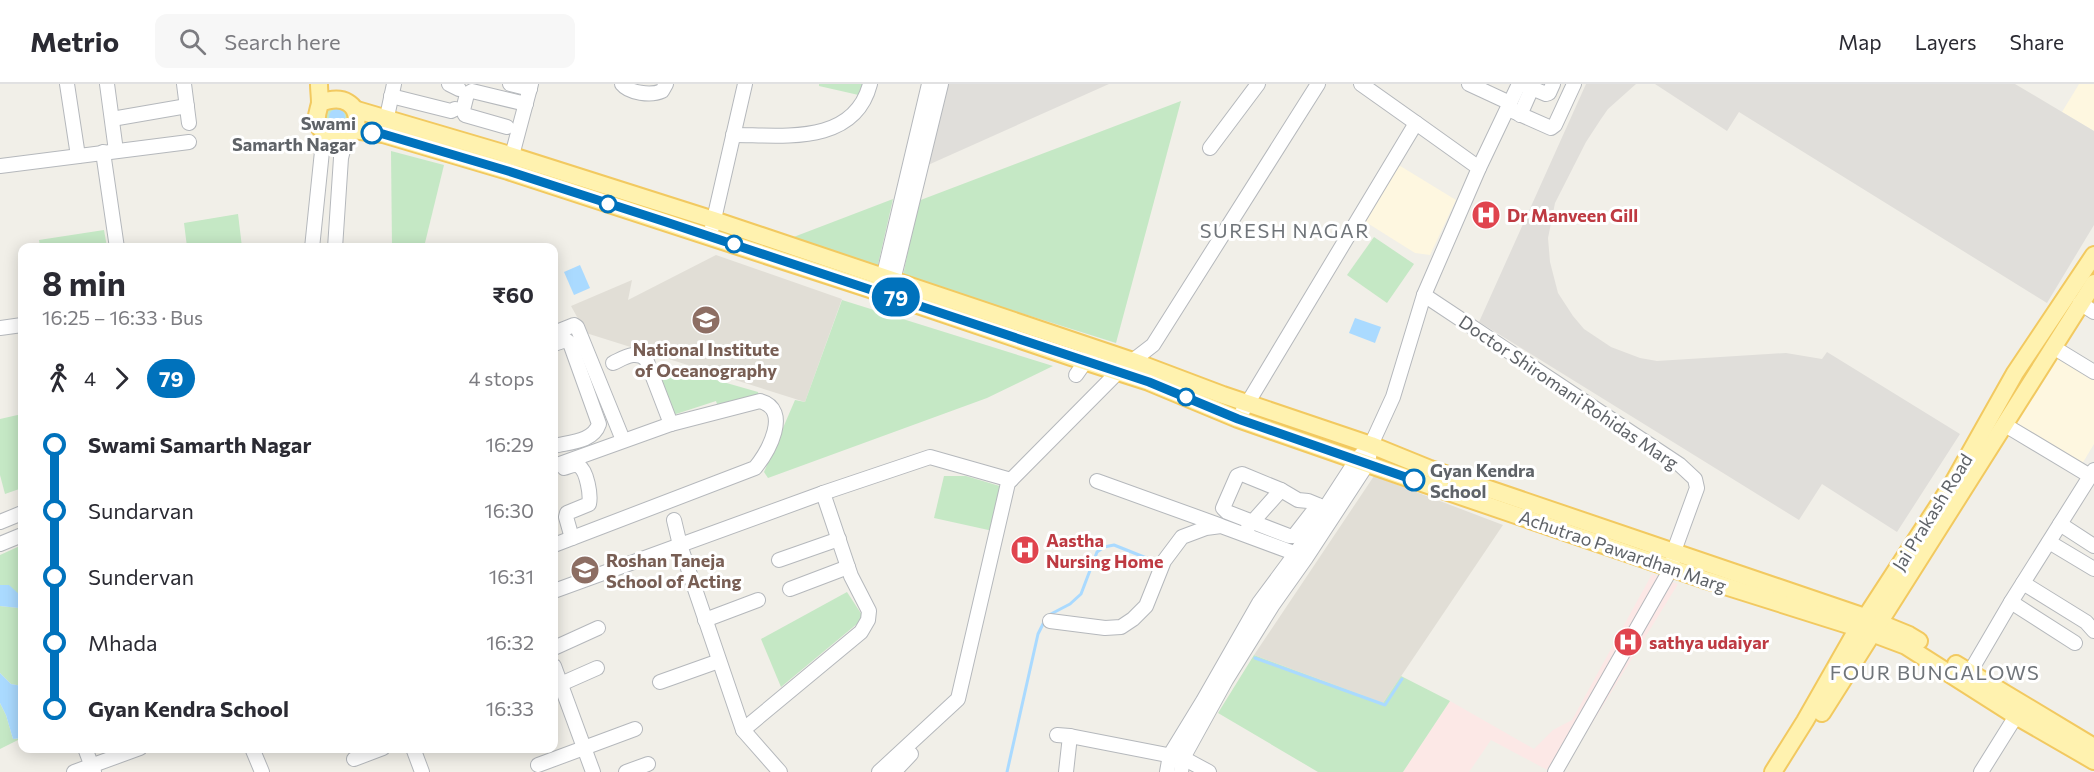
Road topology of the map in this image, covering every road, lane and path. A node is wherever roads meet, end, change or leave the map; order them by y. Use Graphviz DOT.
graph roads {
  1 [pos="67,84"];
  2 [pos="108,84"];
  3 [pos="184,84"];
  4 [pos="319,84"];
  5 [pos="510,84"];
  6 [pos="622,84"];
  7 [pos="666,84"];
  8 [pos="745,84"];
  9 [pos="870,84"];
  10 [pos="929,84"];
  11 [pos="941,84"];
  12 [pos="1257,84"];
  13 [pos="1318,84"];
  14 [pos="1361,84"];
  15 [pos="1469,84"];
  16 [pos="1504,84"];
  17 [pos="1553,84"];
  18 [pos="1574,84"];
  19 [pos="1525,85"];
  20 [pos="530,86"];
  21 [pos="392,90"];
  22 [pos="341,91"];
  23 [pos="320,103"];
  24 [pos="526,104"];
  25 [pos="187,106"];
  26 [pos="1509,106"];
  27 [pos="455,109"];
  28 [pos="357,110"];
  29 [pos="112,119"];
  30 [pos="189,123"];
  31 [pos="1416,123"];
  32 [pos="385,126"];
  33 [pos="507,127"];
  34 [pos="324,132"];
  35 [pos="350,133"];
  36 [pos="733,135"];
  37 [pos="189,142"];
  38 [pos="1210,148"];
  39 [pos="110,151"];
  40 [pos="78,156"];
  41 [pos="510,163"];
  42 [pos="0,166"];
  43 [pos="1479,168"];
  44 [pos="712,228"];
  45 [pos="117,243"];
  46 [pos="313,243"];
  47 [pos="335,243"];
  48 [pos="2094,255"];
  49 [pos="2094,283"];
  50 [pos="886,286"];
  51 [pos="1424,295"];
  52 [pos="2087,307"];
  53 [pos="18,326"];
  54 [pos="0,328"];
  55 [pos="558,331"];
  56 [pos="558,343"];
  57 [pos="2053,347"];
  58 [pos="1132,361"];
  59 [pos="1085,362"];
  60 [pos="613,363"];
  61 [pos="1118,372"];
  62 [pos="2094,372"];
  63 [pos="1248,403"];
  64 [pos="1238,419"];
  65 [pos="671,424"];
  66 [pos="2005,425"];
  67 [pos="588,438"];
  68 [pos="622,441"];
  69 [pos="558,445"];
  70 [pos="1371,445"];
  71 [pos="594,451"];
  72 [pos="1362,461"];
  73 [pos="558,464"];
  74 [pos="558,471"];
  75 [pos="2092,473"];
  76 [pos="1011,480"];
  77 [pos="1097,481"];
  78 [pos="1281,490"];
  79 [pos="823,493"];
  80 [pos="1321,506"];
  81 [pos="18,515"];
  82 [pos="674,520"];
  83 [pos="0,522"];
  84 [pos="1253,522"];
  85 [pos="1221,525"];
  86 [pos="2063,526"];
  87 [pos="1241,533"];
  88 [pos="18,536"];
  89 [pos="572,538"];
  90 [pos="839,539"];
  91 [pos="558,543"];
  92 [pos="0,544"];
  93 [pos="2052,544"];
  94 [pos="680,545"];
  95 [pos="2094,546"];
  96 [pos="1301,556"];
  97 [pos="1673,559"];
  98 [pos="779,560"];
  99 [pos="848,567"];
  100 [pos="2094,570"];
  101 [pos="2024,583"];
  102 [pos="790,589"];
  103 [pos="558,590"];
  104 [pos="758,600"];
  105 [pos="2011,602"];
  106 [pos="705,620"];
  107 [pos="1050,621"];
  108 [pos="1869,625"];
  109 [pos="598,628"];
  110 [pos="2094,631"];
  111 [pos="2075,643"];
  112 [pos="558,646"];
  113 [pos="719,661"];
  114 [pos="597,668"];
  115 [pos="1970,672"];
  116 [pos="660,682"];
  117 [pos="558,686"];
  118 [pos="558,687"];
  119 [pos="2016,716"];
  120 [pos="635,729"];
  121 [pos="742,730"];
  122 [pos="2094,747"];
  123 [pos="585,749"];
  124 [pos="87,753"];
  125 [pos="129,753"];
  126 [pos="254,753"];
  127 [pos="370,753"];
  128 [pos="415,753"];
  129 [pos="354,759"];
  130 [pos="2094,761"];
  131 [pos="1178,762"];
  132 [pos="648,764"];
  133 [pos="538,765"];
  134 [pos="93,769"];
  135 [pos="74,772"];
  136 [pos="261,772"];
  137 [pos="422,772"];
  138 [pos="593,772"];
  139 [pos="626,772"];
  140 [pos="780,772"];
  141 [pos="879,772"];
  142 [pos="894,772"];
  143 [pos="1066,772"];
  144 [pos="1167,772"];
  145 [pos="1209,772"];
  146 [pos="1555,772"];
  147 [pos="1773,772"];
  148 [pos="1784,772"];
  149 [pos="1981,772"];
  1 -- 40 [label="street"];
  2 -- 29 [label="street"];
  3 -- 25 [label="street"];
  4 -- 23 [label="main road"];
  5 -- 20 [label="street"];
  6 -- 7 [label="street"];
  8 -- 36 [label="street"];
  9 -- 36 [label="street"];
  10 -- 50 [label="street"];
  11 -- 50 [label="street"];
  12 -- 38 [label="street"];
  13 -- 58 [label="street"];
  14 -- 31 [label="street"];
  15 -- 26 [label="street"];
  16 -- 26 [label="street"];
  17 -- 19 [label="street"];
  18 -- 26 [label="street"];
  19 -- 26 [label="street"];
  20 -- 24 [label="street"];
  21 -- 27 [label="street"];
  21 -- 32 [label="street"];
  22 -- 23 [label="main road"];
  22 -- 28 [label="main road"];
  23 -- 34 [label="main road"];
  24 -- 33 [label="street"];
  24 -- 41 [label="street"];
  25 -- 29 [label="street"];
  25 -- 30 [label="street"];
  26 -- 43 [label="street"];
  28 -- 32 [label="main road"];
  28 -- 35 [label="main road"];
  29 -- 39 [label="street"];
  31 -- 43 [label="street"];
  31 -- 63 [label="street"];
  32 -- 35 [label="main road"];
  32 -- 41 [label="main road"];
  34 -- 35 [label="main road"];
  34 -- 46 [label="street"];
  35 -- 47 [label="street"];
  36 -- 44 [label="street"];
  37 -- 39 [label="street"];
  39 -- 40 [label="street"];
  39 -- 45 [label="street"];
  40 -- 42 [label="street"];
  41 -- 44 [label="main road"];
  43 -- 51 [label="street"];
  44 -- 50 [label="main road"];
  48 -- 108 [label="main road, Jai Prakash Road"];
  49 -- 52 [label="main road, Jai Prakash Road"];
  50 -- 59 [label="main road"];
  51 -- 70 [label="street"];
  51 -- 97 [label="street, Doctor Shiromani Rohidas Marg"];
  52 -- 57 [label="main road, Jai Prakash Road"];
  53 -- 54 [label="street"];
  55 -- 68 [label="street"];
  56 -- 67 [label="street"];
  57 -- 62 [label="street"];
  57 -- 66 [label="main road, Jai Prakash Road"];
  58 -- 59 [label="main road, Achutrao Pawardhan Marg"];
  58 -- 61 [label="street"];
  58 -- 63 [label="main road, Achutrao Pawardhan Marg"];
  59 -- 61 [label="main road, Achutrao Pawardhan Marg"];
  60 -- 65 [label="street"];
  61 -- 64 [label="main road, Achutrao Pawardhan Marg"];
  61 -- 76 [label="street"];
  63 -- 64 [label="street"];
  63 -- 70 [label="main road, Achutrao Pawardhan Marg"];
  64 -- 72 [label="main road, Achutrao Pawardhan Marg"];
  65 -- 68 [label="street"];
  65 -- 89 [label="street"];
  66 -- 75 [label="street"];
  66 -- 108 [label="main road, Jai Prakash Road"];
  67 -- 69 [label="street"];
  67 -- 71 [label="street"];
  68 -- 71 [label="street"];
  70 -- 72 [label="street"];
  70 -- 97 [label="main road, Achutrao Pawardhan Marg"];
  71 -- 73 [label="street"];
  72 -- 80 [label="street"];
  72 -- 96 [label="street"];
  72 -- 97 [label="main road, Achutrao Pawardhan Marg"];
  74 -- 89 [label="street"];
  75 -- 86 [label="street"];
  76 -- 79 [label="street"];
  76 -- 141 [label="street"];
  76 -- 142 [label="street"];
  77 -- 85 [label="street"];
  78 -- 80 [label="street"];
  78 -- 84 [label="street"];
  78 -- 84 [label="street"];
  79 -- 90 [label="street"];
  79 -- 94 [label="street"];
  80 -- 84 [label="street"];
  80 -- 96 [label="street"];
  81 -- 83 [label="street"];
  82 -- 94 [label="street"];
  84 -- 87 [label="street"];
  85 -- 87 [label="street"];
  85 -- 107 [label="street"];
  86 -- 93 [label="street"];
  86 -- 95 [label="street"];
  87 -- 96 [label="street"];
  88 -- 92 [label="street"];
  89 -- 91 [label="street"];
  90 -- 98 [label="street"];
  90 -- 99 [label="street"];
  93 -- 100 [label="street"];
  93 -- 101 [label="street"];
  94 -- 103 [label="street"];
  94 -- 106 [label="street"];
  96 -- 131 [label="street"];
  97 -- 108 [label="main road, Achutrao Pawardhan Marg"];
  97 -- 146 [label="street, Doctor Shiromani Rohidas Marg"];
  99 -- 102 [label="street"];
  99 -- 121 [label="street"];
  101 -- 105 [label="street"];
  101 -- 110 [label="street"];
  104 -- 106 [label="street"];
  105 -- 111 [label="street"];
  105 -- 115 [label="street"];
  106 -- 113 [label="street"];
  108 -- 115 [label="main road"];
  108 -- 119 [label="main road"];
  108 -- 147 [label="main road, Jai Prakash Road"];
  108 -- 148 [label="main road, Jai Prakash Road"];
  109 -- 112 [label="street"];
  113 -- 116 [label="street"];
  113 -- 121 [label="street"];
  114 -- 117 [label="street"];
  115 -- 122 [label="main road"];
  118 -- 123 [label="street"];
  119 -- 130 [label="main road"];
  119 -- 149 [label="street"];
  120 -- 123 [label="street"];
  121 -- 140 [label="street"];
  123 -- 133 [label="street"];
  123 -- 138 [label="street"];
  124 -- 134 [label="street"];
  125 -- 134 [label="street"];
  126 -- 136 [label="street"];
  127 -- 129 [label="street"];
  128 -- 137 [label="street"];
  131 -- 143 [label="street"];
  131 -- 144 [label="street"];
  131 -- 145 [label="street"];
  132 -- 139 [label="street"];
  134 -- 135 [label="street"];
}
